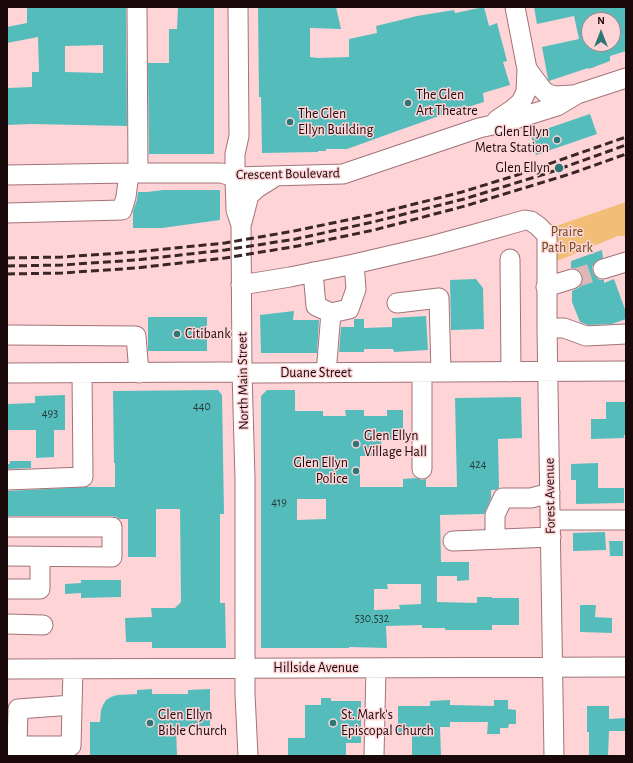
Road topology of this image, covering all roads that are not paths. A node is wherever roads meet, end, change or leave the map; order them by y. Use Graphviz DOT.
graph roads {
  1 [pos="137,7"];
  2 [pos="238,7"];
  3 [pos="515,7"];
  4 [pos="528,69"];
  5 [pos="626,78"];
  6 [pos="577,94"];
  7 [pos="479,128"];
  8 [pos="239,136"];
  9 [pos="133,173"];
  10 [pos="7,175"];
  11 [pos="276,176"];
  12 [pos="234,177"];
  13 [pos="7,213"];
  14 [pos="241,225"];
  15 [pos="510,259"];
  16 [pos="626,262"];
  17 [pos="354,264"];
  18 [pos="603,269"];
  19 [pos="313,272"];
  20 [pos="572,279"];
  21 [pos="241,285"];
  22 [pos="546,287"];
  23 [pos="397,304"];
  24 [pos="331,313"];
  25 [pos="547,328"];
  26 [pos="626,334"];
  27 [pos="7,335"];
  28 [pos="626,371"];
  29 [pos="139,372"];
  30 [pos="242,372"];
  31 [pos="326,372"];
  32 [pos="422,372"];
  33 [pos="441,372"];
  34 [pos="511,372"];
  35 [pos="548,372"];
  36 [pos="7,373"];
  37 [pos="82,373"];
  38 [pos="422,469"];
  39 [pos="7,480"];
  40 [pos="550,493"];
  41 [pos="626,520"];
  42 [pos="7,527"];
  43 [pos="550,528"];
  44 [pos="495,539"];
  45 [pos="453,542"];
  46 [pos="7,556"];
  47 [pos="40,557"];
  48 [pos="7,589"];
  49 [pos="7,624"];
  50 [pos="43,625"];
  51 [pos="552,667"];
  52 [pos="626,667"];
  53 [pos="245,668"];
  54 [pos="376,668"];
  55 [pos="7,669"];
  56 [pos="73,669"];
  57 [pos="72,705"];
  58 [pos="15,751"];
  59 [pos="248,756"];
  60 [pos="374,756"];
  61 [pos="554,756"];
  1 -- 9 [label="street"];
  2 -- 8 [label="street, North Main Street"];
  3 -- 4 [label="street"];
  4 -- 6 [label="street"];
  4 -- 7 [label="street"];
  5 -- 6 [label="street, Crescent Boulevard"];
  6 -- 7 [label="street, Crescent Boulevard"];
  7 -- 11 [label="street, Crescent Boulevard"];
  8 -- 11 [label="street"];
  8 -- 12 [label="street, North Main Street"];
  9 -- 10 [label="street, Crescent Boulevard"];
  9 -- 12 [label="street, Crescent Boulevard"];
  9 -- 13 [label="street"];
  11 -- 12 [label="street, Crescent Boulevard"];
  11 -- 14 [label="street"];
  12 -- 14 [label="street, North Main Street"];
  14 -- 21 [label="street, North Main Street"];
  15 -- 34 [label="street"];
  16 -- 18 [label="street"];
  17 -- 19 [label="street"];
  17 -- 22 [label="street, Forest Avenue"];
  17 -- 24 [label="street"];
  19 -- 21 [label="street"];
  19 -- 24 [label="street"];
  20 -- 22 [label="street"];
  21 -- 30 [label="street, North Main Street"];
  22 -- 25 [label="street, Forest Avenue"];
  23 -- 33 [label="street"];
  24 -- 31 [label="street"];
  25 -- 26 [label="street"];
  25 -- 35 [label="street, Forest Avenue"];
  27 -- 29 [label="street"];
  28 -- 35 [label="street, Duane Street"];
  29 -- 30 [label="street, Duane Street"];
  29 -- 37 [label="street, Duane Street"];
  30 -- 31 [label="street, Duane Street"];
  30 -- 53 [label="street, North Main Street"];
  31 -- 32 [label="street, Duane Street"];
  32 -- 33 [label="street, Duane Street"];
  32 -- 38 [label="street"];
  33 -- 34 [label="street, Duane Street"];
  34 -- 35 [label="street, Duane Street"];
  35 -- 40 [label="street, Forest Avenue"];
  36 -- 37 [label="street, Duane Street"];
  37 -- 39 [label="street"];
  40 -- 43 [label="street, Forest Avenue"];
  40 -- 44 [label="street"];
  41 -- 43 [label="street"];
  42 -- 47 [label="street"];
  43 -- 44 [label="street"];
  43 -- 51 [label="street, Forest Avenue"];
  44 -- 45 [label="street"];
  46 -- 47 [label="street"];
  47 -- 48 [label="street"];
  49 -- 50 [label="street"];
  51 -- 52 [label="street, Hillside Avenue"];
  51 -- 54 [label="street, Hillside Avenue"];
  51 -- 61 [label="street, Forest Avenue"];
  53 -- 54 [label="street, Hillside Avenue"];
  53 -- 56 [label="street, Hillside Avenue"];
  53 -- 59 [label="street, North Main Street"];
  54 -- 60 [label="street"];
  55 -- 56 [label="street, Hillside Avenue"];
  56 -- 57 [label="street"];
  57 -- 58 [label="street"];
  57 -- 58 [label="street"];
}
